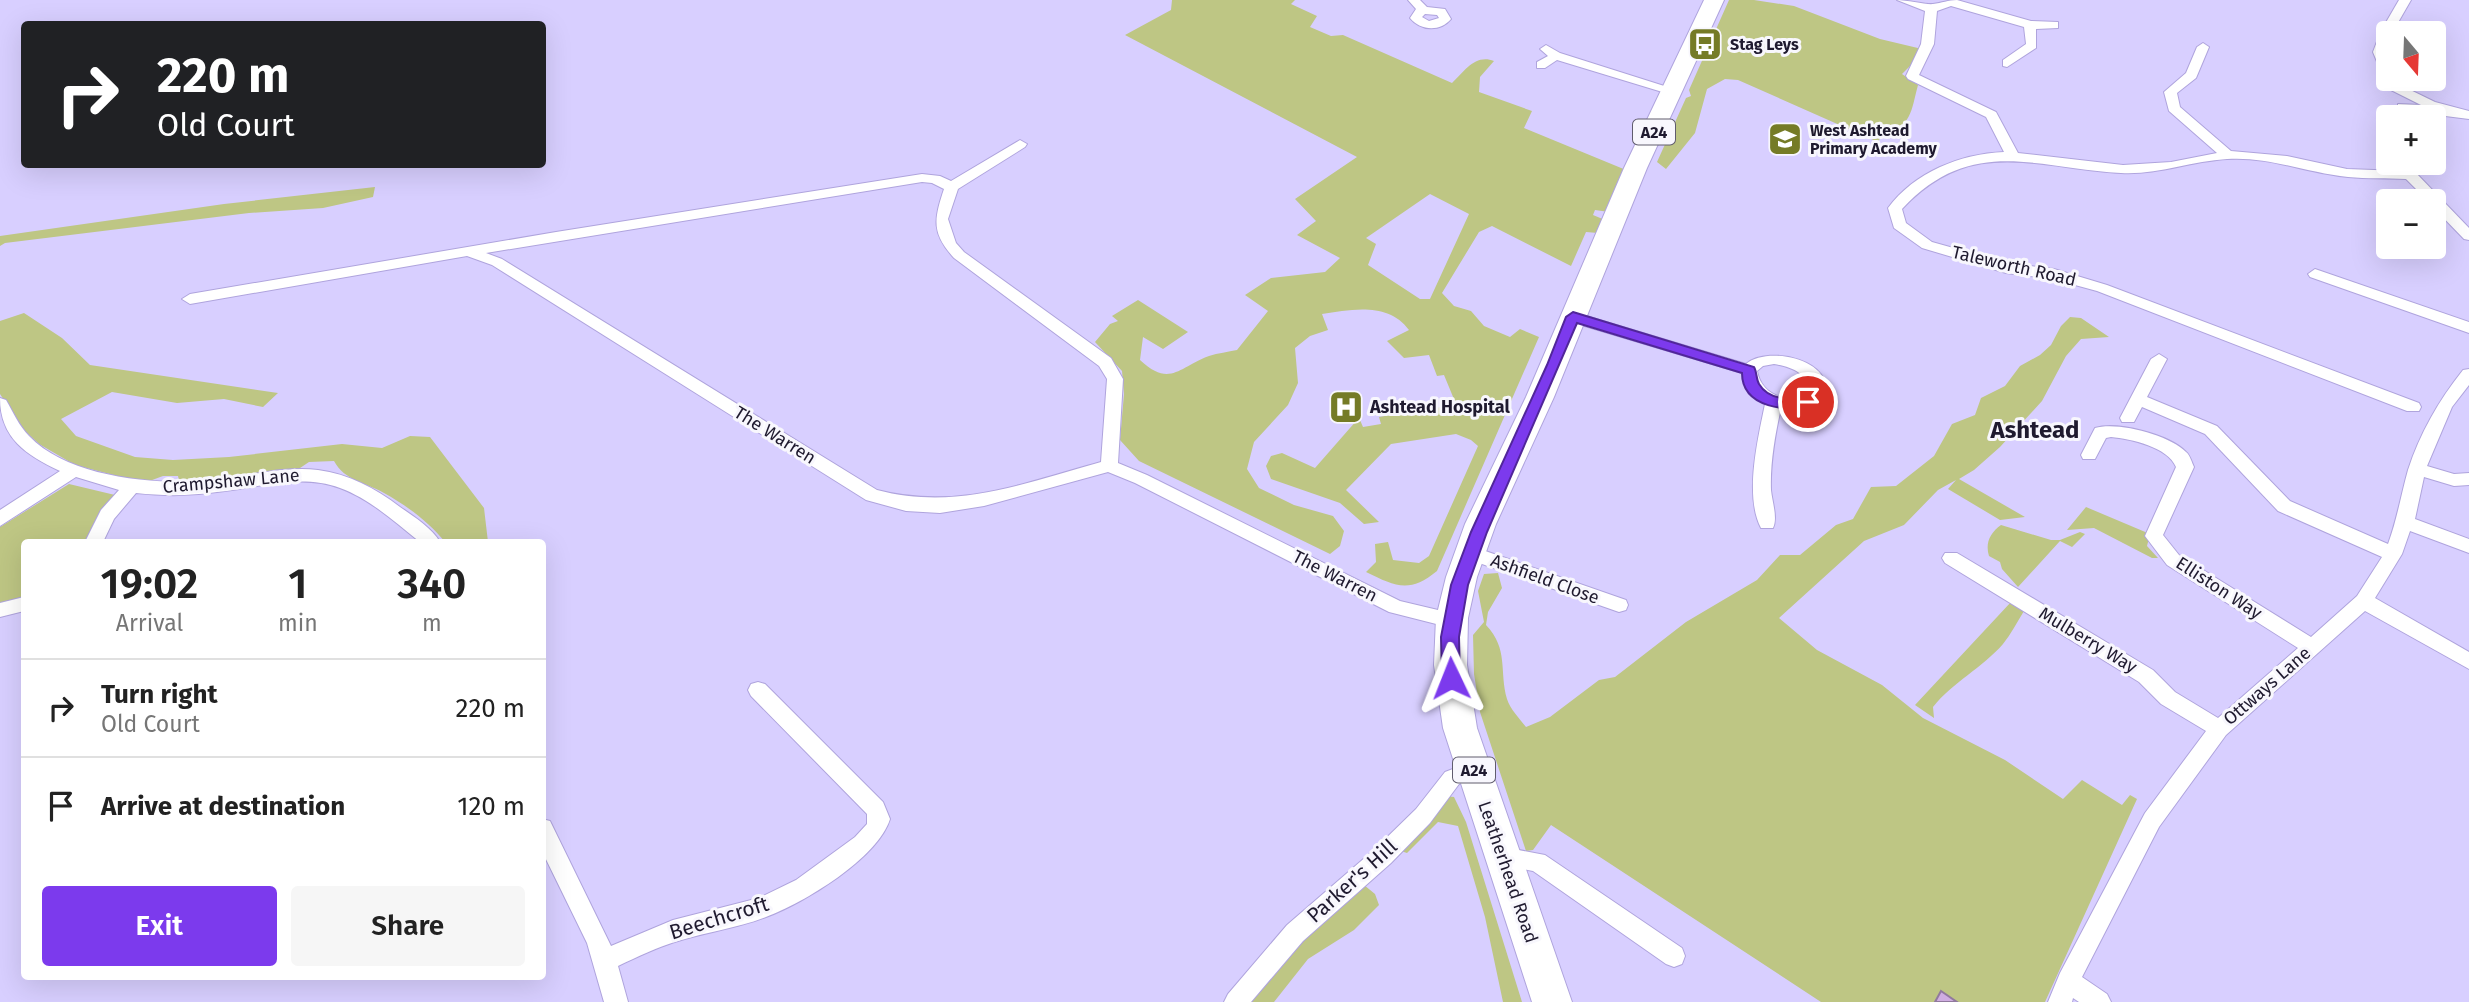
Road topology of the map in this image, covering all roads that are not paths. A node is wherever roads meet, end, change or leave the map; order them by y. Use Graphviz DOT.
graph roads {
  1 [pos="1414,0"];
  2 [pos="1714,0"];
  3 [pos="1903,0"];
  4 [pos="2405,0"];
  5 [pos="1931,9"];
  6 [pos="1423,10"];
  7 [pos="2392,21"];
  8 [pos="2030,25"];
  9 [pos="2054,25"];
  10 [pos="2203,47"];
  11 [pos="2007,63"];
  12 [pos="1541,65"];
  13 [pos="1674,91"];
  14 [pos="2409,91"];
  15 [pos="2463,115"];
  16 [pos="1020,144"];
  17 [pos="2227,155"];
  18 [pos="2013,156"];
  19 [pos="2376,171"];
  20 [pos="2412,175"];
  21 [pos="952,187"];
  22 [pos="2469,234"];
  23 [pos="470,252"];
  24 [pos="2315,274"];
  25 [pos="190,299"];
  26 [pos="1573,317"];
  27 [pos="2469,328"];
  28 [pos="2159,359"];
  29 [pos="1749,370"];
  30 [pos="2469,374"];
  31 [pos="2138,399"];
  32 [pos="1773,402"];
  33 [pos="0,404"];
  34 [pos="2413,407"];
  35 [pos="2128,418"];
  36 [pos="2089,455"];
  37 [pos="1109,466"];
  38 [pos="2417,469"];
  39 [pos="74,470"];
  40 [pos="2469,479"];
  41 [pos="131,487"];
  42 [pos="0,519"];
  43 [pos="2405,522"];
  44 [pos="1767,523"];
  45 [pos="95,539"];
  46 [pos="427,539"];
  47 [pos="2469,547"];
  48 [pos="1471,553"];
  49 [pos="2393,554"];
  50 [pos="1951,558"];
  51 [pos="2364,601"];
  52 [pos="21,605"];
  53 [pos="1619,605"];
  54 [pos="0,610"];
  55 [pos="1452,620"];
  56 [pos="2312,647"];
  57 [pos="2469,661"];
  58 [pos="758,690"];
  59 [pos="2219,729"];
  60 [pos="1474,770"];
  61 [pos="546,836"];
  62 [pos="1503,857"];
  63 [pos="1674,956"];
  64 [pos="605,960"];
  65 [pos="2064,991"];
  66 [pos="616,1002"];
  67 [pos="1236,1002"];
  68 [pos="1552,1002"];
  69 [pos="2099,1002"];
  1 -- 6 [label="street"];
  2 -- 13 [label="highway, Leatherhead Road / A24"];
  3 -- 5 [label="street"];
  4 -- 7 [label="street"];
  5 -- 8 [label="street"];
  5 -- 18 [label="street"];
  8 -- 9 [label="street"];
  8 -- 11 [label="street"];
  10 -- 17 [label="street"];
  12 -- 13 [label="street"];
  13 -- 26 [label="highway, Leatherhead Road / A24"];
  14 -- 15 [label="street"];
  16 -- 21 [label="street"];
  17 -- 18 [label="street, Taleworth Road"];
  17 -- 19 [label="street, Taleworth Road"];
  18 -- 34 [label="street, Taleworth Road"];
  20 -- 22 [label="street"];
  21 -- 23 [label="street"];
  21 -- 37 [label="street"];
  23 -- 25 [label="street"];
  23 -- 37 [label="street, The Warren"];
  24 -- 27 [label="street"];
  26 -- 29 [label="street"];
  26 -- 48 [label="highway, Leatherhead Road / A24"];
  28 -- 31 [label="street"];
  29 -- 32 [label="street"];
  29 -- 32 [label="street"];
  30 -- 38 [label="street, Ottways Lane"];
  31 -- 35 [label="street"];
  31 -- 49 [label="street"];
  32 -- 44 [label="street"];
  33 -- 39 [label="street, Crampshaw Lane"];
  36 -- 56 [label="street, Elliston Way"];
  37 -- 55 [label="street, The Warren"];
  38 -- 40 [label="street"];
  38 -- 43 [label="street, Ottways Lane"];
  39 -- 41 [label="street, Crampshaw Lane"];
  39 -- 42 [label="street"];
  41 -- 45 [label="street"];
  41 -- 46 [label="street, Crampshaw Lane"];
  43 -- 47 [label="street"];
  43 -- 49 [label="street, Ottways Lane"];
  48 -- 53 [label="street, Ashfield Close"];
  48 -- 55 [label="highway, Leatherhead Road / A24"];
  49 -- 51 [label="street, Ottways Lane"];
  50 -- 59 [label="street, Mulberry Way"];
  51 -- 56 [label="street, Ottways Lane"];
  51 -- 57 [label="street"];
  52 -- 54 [label="street"];
  55 -- 60 [label="highway, Leatherhead Road / A24"];
  56 -- 59 [label="street, Ottways Lane"];
  58 -- 64 [label="street, Beechcroft"];
  59 -- 65 [label="street, Ottways Lane"];
  60 -- 62 [label="highway, Leatherhead Road / A24"];
  60 -- 67 [label="street, Parker's Hill"];
  61 -- 64 [label="street"];
  62 -- 63 [label="street"];
  62 -- 68 [label="highway, Leatherhead Road / A24"];
  64 -- 66 [label="street"];
  65 -- 69 [label="street"];
}
